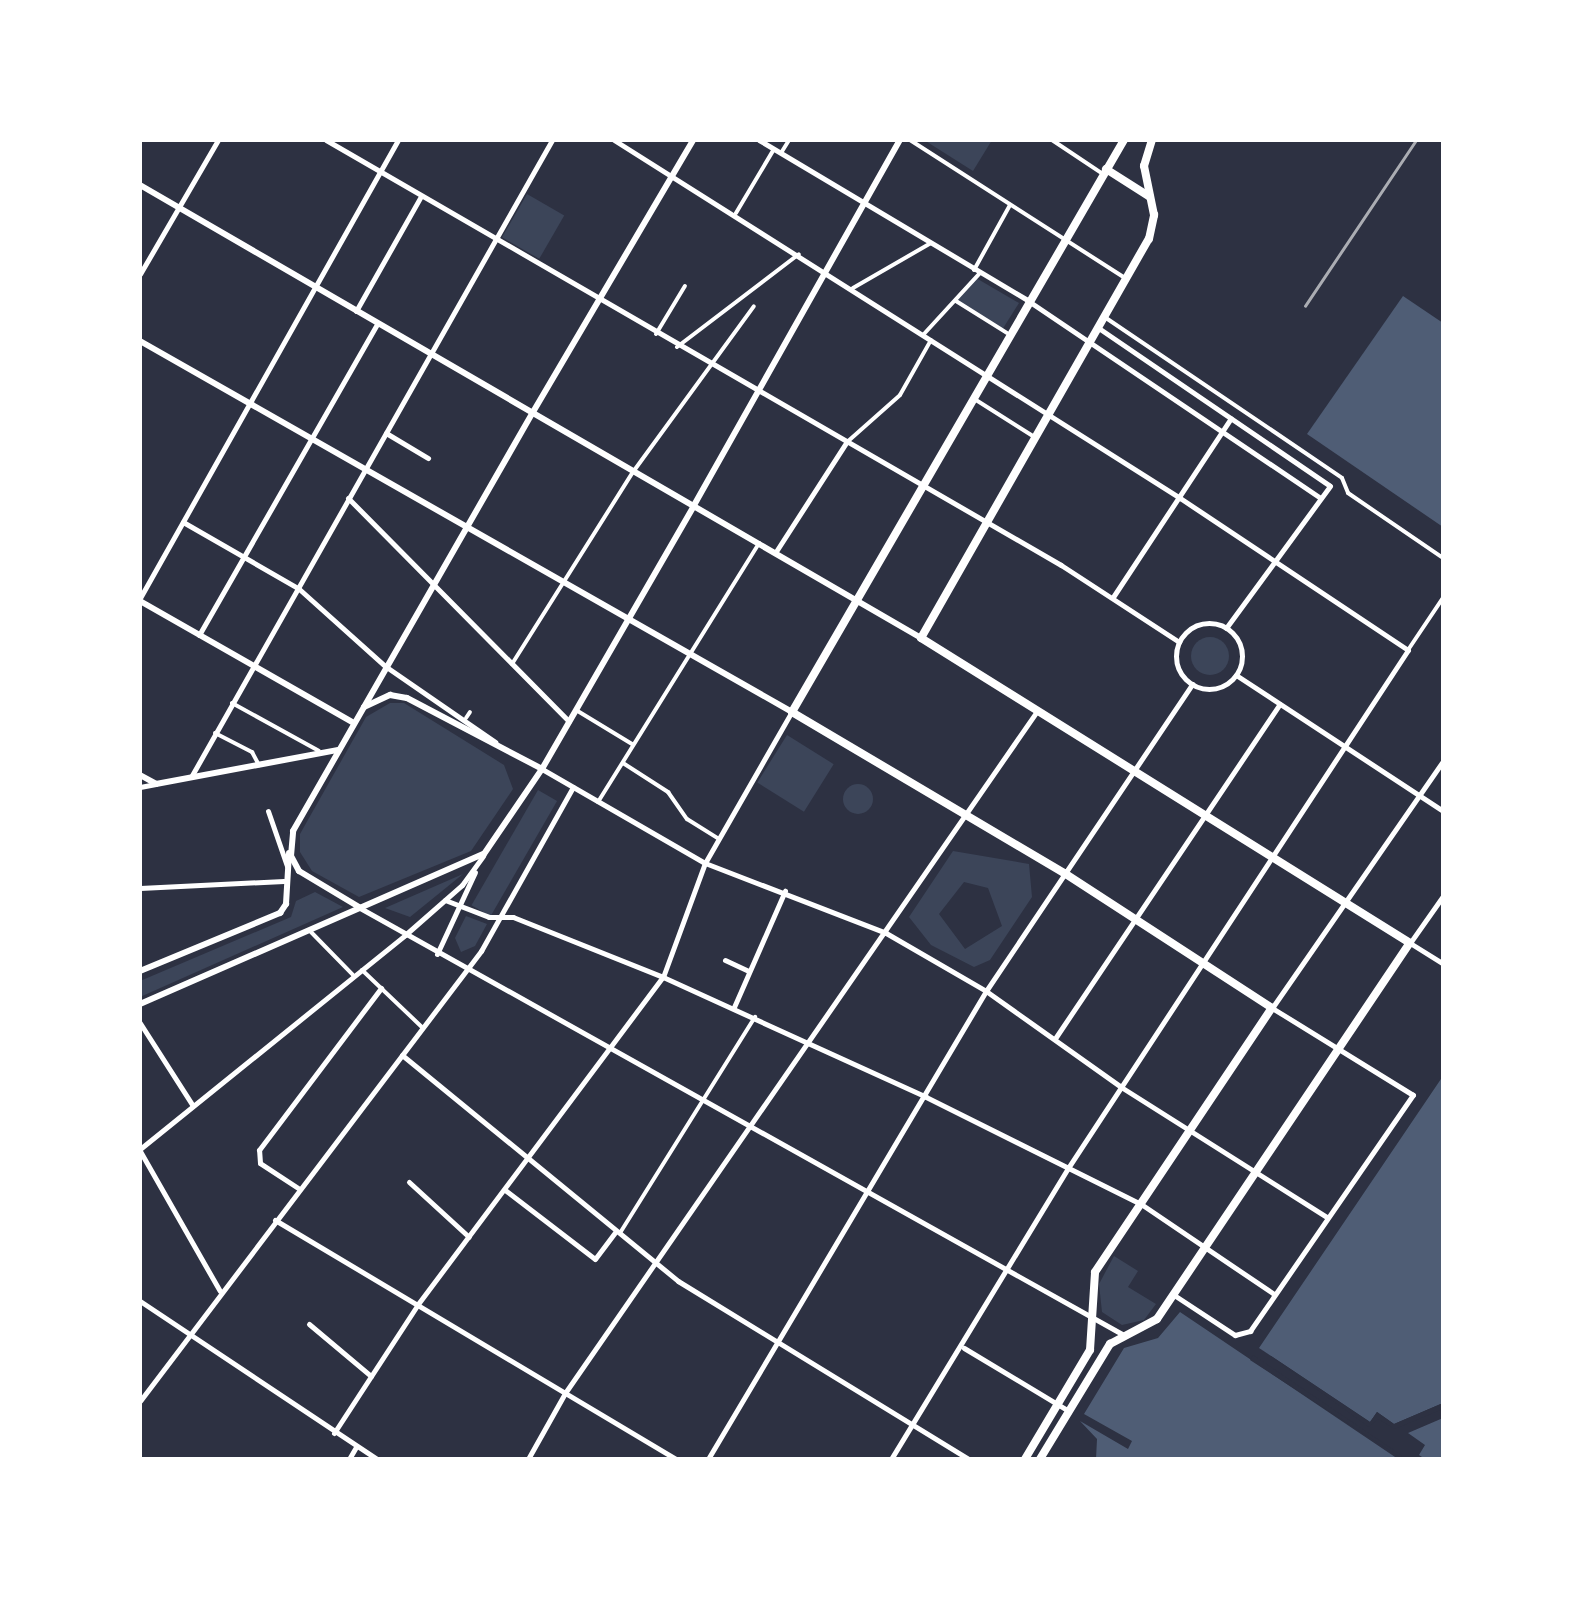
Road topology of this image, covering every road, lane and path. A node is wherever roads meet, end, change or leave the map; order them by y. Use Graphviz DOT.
graph roads {
  1 [pos="218,140"];
  2 [pos="326,140"];
  3 [pos="398,140"];
  4 [pos="552,140"];
  5 [pos="614,140"];
  6 [pos="693,140"];
  7 [pos="758,140"];
  8 [pos="789,140"];
  9 [pos="900,140"];
  10 [pos="910,140"];
  11 [pos="1052,140"];
  12 [pos="1124,140"];
  13 [pos="1152,140"];
  14 [pos="777,151"];
  15 [pos="380,172"];
  16 [pos="1105,172"];
  17 [pos="674,174"];
  18 [pos="140,185"];
  19 [pos="420,196"];
  20 [pos="1150,197"];
  21 [pos="861,200"];
  22 [pos="1010,205"];
  23 [pos="180,208"];
  24 [pos="736,213"];
  25 [pos="1062,238"];
  26 [pos="497,240"];
  27 [pos="930,243"];
  28 [pos="799,254"];
  29 [pos="978,271"];
  30 [pos="825,272"];
  31 [pos="140,274"];
  32 [pos="1128,280"];
  33 [pos="684,286"];
  34 [pos="314,288"];
  35 [pos="852,289"];
  36 [pos="599,299"];
  37 [pos="955,300"];
  38 [pos="1027,300"];
  39 [pos="754,306"];
  40 [pos="356,312"];
  41 [pos="1106,318"];
  42 [pos="377,324"];
  43 [pos="1100,329"];
  44 [pos="1008,333"];
  45 [pos="656,334"];
  46 [pos="923,335"];
  47 [pos="931,340"];
  48 [pos="140,341"];
  49 [pos="1092,342"];
  50 [pos="677,347"];
  51 [pos="1133,352"];
  52 [pos="430,353"];
  53 [pos="708,364"];
  54 [pos="1126,364"];
  55 [pos="985,376"];
  56 [pos="758,392"];
  57 [pos="972,398"];
  58 [pos="250,402"];
  59 [pos="533,412"];
  60 [pos="1050,415"];
  61 [pos="1231,418"];
  62 [pos="1223,430"];
  63 [pos="386,433"];
  64 [pos="310,437"];
  65 [pos="1037,438"];
  66 [pos="846,443"];
  67 [pos="428,458"];
  68 [pos="365,469"];
  69 [pos="632,472"];
  70 [pos="921,486"];
  71 [pos="348,498"];
  72 [pos="1180,498"];
  73 [pos="1321,498"];
  74 [pos="692,507"];
  75 [pos="184,522"];
  76 [pos="988,524"];
  77 [pos="467,525"];
  78 [pos="758,543"];
  79 [pos="775,553"];
  80 [pos="240,554"];
  81 [pos="1443,558"];
  82 [pos="1276,561"];
  83 [pos="564,581"];
  84 [pos="432,582"];
  85 [pos="298,588"];
  86 [pos="1113,597"];
  87 [pos="1443,598"];
  88 [pos="140,599"];
  89 [pos="855,600"];
  90 [pos="628,618"];
  91 [pos="1226,628"];
  92 [pos="198,635"];
  93 [pos="922,638"];
  94 [pos="1179,642"];
  95 [pos="1408,650"];
  96 [pos="690,654"];
  97 [pos="512,664"];
  98 [pos="253,665"];
  99 [pos="385,666"];
  100 [pos="1236,675"];
  101 [pos="1192,684"];
  102 [pos="232,703"];
  103 [pos="1280,704"];
  104 [pos="364,707"];
  105 [pos="576,710"];
  106 [pos="1037,711"];
  107 [pos="792,712"];
  108 [pos="569,721"];
  109 [pos="354,723"];
  110 [pos="215,734"];
  111 [pos="497,744"];
  112 [pos="634,744"];
  113 [pos="1345,747"];
  114 [pos="337,750"];
  115 [pos="324,753"];
  116 [pos="1443,761"];
  117 [pos="622,762"];
  118 [pos="258,765"];
  119 [pos="542,769"];
  120 [pos="1136,769"];
  121 [pos="140,775"];
  122 [pos="191,777"];
  123 [pos="156,784"];
  124 [pos="140,787"];
  125 [pos="573,787"];
  126 [pos="1418,796"];
  127 [pos="598,802"];
  128 [pos="268,810"];
  129 [pos="1203,812"];
  130 [pos="1443,812"];
  131 [pos="967,814"];
  132 [pos="720,839"];
  133 [pos="290,842"];
  134 [pos="484,854"];
  135 [pos="1272,858"];
  136 [pos="705,864"];
  137 [pos="287,866"];
  138 [pos="299,871"];
  139 [pos="475,871"];
  140 [pos="1064,873"];
  141 [pos="284,881"];
  142 [pos="140,888"];
  143 [pos="785,892"];
  144 [pos="1443,896"];
  145 [pos="445,900"];
  146 [pos="1346,904"];
  147 [pos="463,907"];
  148 [pos="360,908"];
  149 [pos="1132,916"];
  150 [pos="502,917"];
  151 [pos="307,929"];
  152 [pos="886,933"];
  153 [pos="405,936"];
  154 [pos="1410,943"];
  155 [pos="437,954"];
  156 [pos="725,960"];
  157 [pos="1202,964"];
  158 [pos="1443,964"];
  159 [pos="140,970"];
  160 [pos="362,970"];
  161 [pos="749,971"];
  162 [pos="466,972"];
  163 [pos="354,976"];
  164 [pos="663,977"];
  165 [pos="380,988"];
  166 [pos="986,991"];
  167 [pos="140,1004"];
  168 [pos="734,1006"];
  169 [pos="1272,1008"];
  170 [pos="755,1017"];
  171 [pos="140,1023"];
  172 [pos="422,1028"];
  173 [pos="1056,1037"];
  174 [pos="810,1043"];
  175 [pos="1337,1048"];
  176 [pos="611,1052"];
  177 [pos="402,1055"];
  178 [pos="1121,1087"];
  179 [pos="926,1097"];
  180 [pos="701,1103"];
  181 [pos="194,1106"];
  182 [pos="750,1130"];
  183 [pos="1190,1131"];
  184 [pos="140,1150"];
  185 [pos="532,1156"];
  186 [pos="1068,1168"];
  187 [pos="1254,1170"];
  188 [pos="409,1182"];
  189 [pos="298,1188"];
  190 [pos="506,1190"];
  191 [pos="867,1196"];
  192 [pos="1142,1204"];
  193 [pos="1327,1217"];
  194 [pos="274,1220"];
  195 [pos="617,1234"];
  196 [pos="469,1237"];
  197 [pos="1204,1246"];
  198 [pos="656,1263"];
  199 [pos="1008,1270"];
  200 [pos="220,1291"];
  201 [pos="1172,1294"];
  202 [pos="1274,1294"];
  203 [pos="140,1302"];
  204 [pos="418,1304"];
  205 [pos="1088,1316"];
  206 [pos="309,1324"];
  207 [pos="1122,1334"];
  208 [pos="186,1336"];
  209 [pos="778,1345"];
  210 [pos="963,1348"];
  211 [pos="371,1376"];
  212 [pos="565,1394"];
  213 [pos="140,1401"];
  214 [pos="1058,1405"];
  215 [pos="1069,1411"];
  216 [pos="911,1424"];
  217 [pos="334,1432"];
  218 [pos="356,1447"];
  219 [pos="349,1459"];
  220 [pos="377,1459"];
  221 [pos="528,1459"];
  222 [pos="676,1459"];
  223 [pos="708,1459"];
  224 [pos="891,1459"];
  225 [pos="969,1459"];
  226 [pos="1026,1459"];
  227 [pos="1040,1459"];
  1 -- 23 [label="street"];
  2 -- 15 [label="street"];
  3 -- 15 [label="street"];
  4 -- 26 [label="street"];
  5 -- 17 [label="street"];
  6 -- 17 [label="main road"];
  7 -- 14 [label="street"];
  8 -- 14 [label="street"];
  9 -- 21 [label="main road"];
  10 -- 22 [label="street"];
  11 -- 16 [label="street"];
  12 -- 16 [label="main road"];
  13 -- 20 [label="main road"];
  14 -- 21 [label="street"];
  14 -- 24 [label="street"];
  15 -- 19 [label="street"];
  15 -- 34 [label="street"];
  16 -- 20 [label="main road"];
  16 -- 25 [label="main road"];
  17 -- 24 [label="street"];
  17 -- 36 [label="main road"];
  18 -- 23 [label="main road"];
  19 -- 26 [label="street"];
  19 -- 40 [label="street"];
  20 -- 32 [label="main road"];
  21 -- 27 [label="street"];
  21 -- 30 [label="main road"];
  22 -- 25 [label="street"];
  22 -- 29 [label="street"];
  23 -- 31 [label="street"];
  23 -- 34 [label="main road"];
  24 -- 28 [label="street"];
  25 -- 32 [label="street"];
  25 -- 38 [label="main road"];
  26 -- 36 [label="street"];
  26 -- 52 [label="street"];
  27 -- 29 [label="street"];
  27 -- 35 [label="street"];
  28 -- 30 [label="street"];
  28 -- 50 [label="street"];
  29 -- 37 [label="street"];
  29 -- 38 [label="street"];
  30 -- 35 [label="street"];
  30 -- 56 [label="main road"];
  32 -- 41 [label="main road"];
  33 -- 45 [label="street"];
  34 -- 40 [label="main road"];
  34 -- 58 [label="street"];
  35 -- 46 [label="street"];
  36 -- 45 [label="street"];
  36 -- 59 [label="main road"];
  37 -- 44 [label="street"];
  37 -- 46 [label="street"];
  38 -- 44 [label="main road"];
  38 -- 49 [label="street"];
  39 -- 53 [label="street"];
  40 -- 42 [label="main road"];
  41 -- 43 [label="main road"];
  41 -- 81 [label="street"];
  42 -- 52 [label="main road"];
  42 -- 64 [label="street"];
  43 -- 49 [label="main road"];
  43 -- 51 [label="street"];
  44 -- 55 [label="main road"];
  45 -- 50 [label="street"];
  46 -- 47 [label="street"];
  47 -- 55 [label="street"];
  47 -- 66 [label="street"];
  48 -- 58 [label="main road"];
  49 -- 54 [label="street"];
  49 -- 60 [label="main road"];
  50 -- 53 [label="street"];
  51 -- 54 [label="street"];
  51 -- 61 [label="street"];
  52 -- 59 [label="main road"];
  52 -- 63 [label="street"];
  53 -- 56 [label="street"];
  53 -- 69 [label="street"];
  54 -- 62 [label="street"];
  55 -- 57 [label="main road"];
  55 -- 60 [label="street"];
  56 -- 66 [label="street"];
  56 -- 74 [label="main road"];
  57 -- 65 [label="street"];
  57 -- 70 [label="main road"];
  58 -- 64 [label="main road"];
  58 -- 75 [label="street"];
  59 -- 69 [label="main road"];
  59 -- 77 [label="main road"];
  60 -- 65 [label="main road"];
  60 -- 72 [label="street"];
  61 -- 62 [label="street"];
  61 -- 73 [label="street"];
  62 -- 72 [label="street"];
  62 -- 73 [label="street"];
  63 -- 67 [label="street"];
  63 -- 68 [label="street"];
  64 -- 68 [label="main road"];
  64 -- 80 [label="street"];
  65 -- 76 [label="main road"];
  66 -- 70 [label="street"];
  66 -- 79 [label="street"];
  68 -- 71 [label="street"];
  68 -- 77 [label="main road"];
  69 -- 74 [label="main road"];
  69 -- 83 [label="street"];
  70 -- 76 [label="street"];
  70 -- 89 [label="main road"];
  71 -- 84 [label="street"];
  71 -- 85 [label="street"];
  72 -- 82 [label="street"];
  72 -- 86 [label="street"];
  73 -- 82 [label="street"];
  74 -- 78 [label="main road"];
  74 -- 90 [label="main road"];
  75 -- 80 [label="street"];
  75 -- 88 [label="street"];
  76 -- 86 [label="street"];
  76 -- 93 [label="main road"];
  77 -- 83 [label="main road"];
  77 -- 84 [label="main road"];
  78 -- 79 [label="main road"];
  78 -- 96 [label="street"];
  79 -- 89 [label="main road"];
  80 -- 85 [label="street"];
  80 -- 92 [label="street"];
  82 -- 91 [label="street"];
  82 -- 95 [label="street"];
  83 -- 90 [label="main road"];
  83 -- 97 [label="street"];
  84 -- 97 [label="street"];
  84 -- 99 [label="main road"];
  85 -- 98 [label="street"];
  85 -- 99 [label="street"];
  86 -- 94 [label="street"];
  87 -- 95 [label="street"];
  88 -- 92 [label="main road"];
  89 -- 93 [label="main road"];
  89 -- 107 [label="main road"];
  90 -- 96 [label="main road"];
  90 -- 105 [label="main road"];
  91 -- 94 [label="street"];
  91 -- 100 [label="street"];
  92 -- 98 [label="main road"];
  93 -- 106 [label="main road"];
  94 -- 101 [label="street"];
  95 -- 113 [label="street"];
  96 -- 107 [label="main road"];
  96 -- 112 [label="street"];
  97 -- 108 [label="street"];
  98 -- 102 [label="street"];
  98 -- 109 [label="main road"];
  99 -- 104 [label="main road"];
  99 -- 111 [label="street"];
  100 -- 101 [label="street"];
  100 -- 103 [label="street"];
  101 -- 120 [label="street"];
  102 -- 110 [label="street"];
  102 -- 115 [label="street"];
  103 -- 113 [label="street"];
  103 -- 129 [label="street"];
  104 -- 109 [label="main road"];
  104 -- 111 [label="main road"];
  105 -- 108 [label="main road"];
  105 -- 112 [label="street"];
  106 -- 120 [label="main road"];
  106 -- 131 [label="street"];
  107 -- 131 [label="main road"];
  107 -- 132 [label="street"];
  108 -- 119 [label="main road"];
  109 -- 114 [label="main road"];
  110 -- 118 [label="street"];
  110 -- 122 [label="street"];
  111 -- 119 [label="main road"];
  112 -- 117 [label="street"];
  113 -- 126 [label="street"];
  113 -- 135 [label="street"];
  114 -- 115 [label="main road"];
  114 -- 133 [label="main road"];
  115 -- 118 [label="main road"];
  116 -- 126 [label="street"];
  117 -- 127 [label="street"];
  117 -- 132 [label="street"];
  118 -- 122 [label="main road"];
  119 -- 125 [label="street"];
  119 -- 134 [label="main road"];
  120 -- 129 [label="main road"];
  120 -- 140 [label="street"];
  121 -- 123 [label="main road"];
  122 -- 123 [label="main road"];
  123 -- 124 [label="street"];
  125 -- 127 [label="street"];
  125 -- 150 [label="street"];
  126 -- 130 [label="street"];
  126 -- 146 [label="street"];
  127 -- 136 [label="street"];
  128 -- 137 [label="street"];
  129 -- 135 [label="main road"];
  129 -- 149 [label="street"];
  131 -- 140 [label="main road"];
  131 -- 152 [label="street"];
  132 -- 136 [label="street"];
  133 -- 137 [label="main road"];
  133 -- 138 [label="main road"];
  134 -- 139 [label="street"];
  134 -- 148 [label="main road"];
  135 -- 146 [label="main road"];
  135 -- 157 [label="street"];
  136 -- 143 [label="street"];
  136 -- 164 [label="street"];
  137 -- 138 [label="main road"];
  137 -- 141 [label="main road"];
  138 -- 148 [label="main road"];
  139 -- 145 [label="street"];
  139 -- 147 [label="street"];
  140 -- 149 [label="main road"];
  140 -- 166 [label="street"];
  141 -- 142 [label="street"];
  141 -- 159 [label="main road"];
  143 -- 152 [label="street"];
  143 -- 161 [label="street"];
  144 -- 154 [label="street"];
  145 -- 147 [label="street"];
  145 -- 153 [label="street"];
  146 -- 154 [label="main road"];
  146 -- 169 [label="street"];
  147 -- 150 [label="street"];
  147 -- 155 [label="street"];
  148 -- 151 [label="main road"];
  148 -- 153 [label="street"];
  149 -- 157 [label="main road"];
  149 -- 173 [label="street"];
  150 -- 162 [label="street"];
  150 -- 164 [label="street"];
  151 -- 163 [label="street"];
  151 -- 167 [label="main road"];
  152 -- 166 [label="street"];
  152 -- 174 [label="street"];
  153 -- 155 [label="street"];
  153 -- 160 [label="street"];
  154 -- 158 [label="street"];
  154 -- 175 [label="main road"];
  155 -- 162 [label="street"];
  156 -- 161 [label="street"];
  157 -- 169 [label="main road"];
  157 -- 178 [label="street"];
  160 -- 163 [label="street"];
  160 -- 165 [label="street"];
  161 -- 168 [label="street"];
  162 -- 172 [label="street"];
  162 -- 176 [label="street"];
  163 -- 181 [label="street"];
  164 -- 168 [label="street"];
  164 -- 176 [label="street"];
  165 -- 172 [label="street"];
  165 -- 189 [label="street"];
  166 -- 173 [label="street"];
  166 -- 179 [label="street"];
  168 -- 170 [label="street"];
  169 -- 175 [label="street"];
  169 -- 183 [label="main road"];
  170 -- 174 [label="street"];
  170 -- 180 [label="street"];
  171 -- 181 [label="street"];
  172 -- 177 [label="street"];
  173 -- 178 [label="street"];
  174 -- 179 [label="street"];
  174 -- 182 [label="street"];
  175 -- 187 [label="main road"];
  175 -- 193 [label="street"];
  176 -- 180 [label="street"];
  176 -- 185 [label="street"];
  177 -- 185 [label="street"];
  177 -- 189 [label="street"];
  178 -- 183 [label="street"];
  178 -- 186 [label="street"];
  179 -- 186 [label="street"];
  179 -- 191 [label="street"];
  180 -- 182 [label="street"];
  180 -- 195 [label="street"];
  181 -- 184 [label="street"];
  182 -- 191 [label="street"];
  182 -- 198 [label="street"];
  183 -- 187 [label="street"];
  183 -- 192 [label="main road"];
  184 -- 200 [label="street"];
  185 -- 190 [label="street"];
  185 -- 195 [label="street"];
  186 -- 192 [label="street"];
  186 -- 199 [label="street"];
  187 -- 193 [label="street"];
  187 -- 197 [label="main road"];
  188 -- 196 [label="street"];
  189 -- 194 [label="street"];
  190 -- 195 [label="street"];
  190 -- 196 [label="street"];
  191 -- 199 [label="street"];
  191 -- 209 [label="street"];
  192 -- 197 [label="street"];
  192 -- 205 [label="main road"];
  193 -- 202 [label="street"];
  194 -- 200 [label="street"];
  194 -- 204 [label="street"];
  195 -- 198 [label="street"];
  196 -- 204 [label="street"];
  197 -- 201 [label="main road"];
  197 -- 202 [label="street"];
  198 -- 209 [label="street"];
  198 -- 212 [label="street"];
  199 -- 205 [label="street"];
  199 -- 210 [label="street"];
  200 -- 208 [label="street"];
  201 -- 202 [label="street"];
  201 -- 207 [label="main road"];
  203 -- 208 [label="street"];
  204 -- 211 [label="street"];
  204 -- 212 [label="street"];
  205 -- 207 [label="street"];
  205 -- 214 [label="main road"];
  206 -- 211 [label="street"];
  207 -- 215 [label="main road"];
  208 -- 213 [label="street"];
  208 -- 217 [label="street"];
  209 -- 216 [label="street"];
  209 -- 223 [label="street"];
  210 -- 214 [label="street"];
  210 -- 216 [label="street"];
  211 -- 217 [label="street"];
  212 -- 221 [label="street"];
  212 -- 222 [label="street"];
  214 -- 215 [label="street"];
  214 -- 226 [label="main road"];
  215 -- 227 [label="main road"];
  216 -- 224 [label="street"];
  216 -- 225 [label="street"];
  217 -- 218 [label="street"];
  218 -- 219 [label="street"];
  218 -- 220 [label="street"];
}
